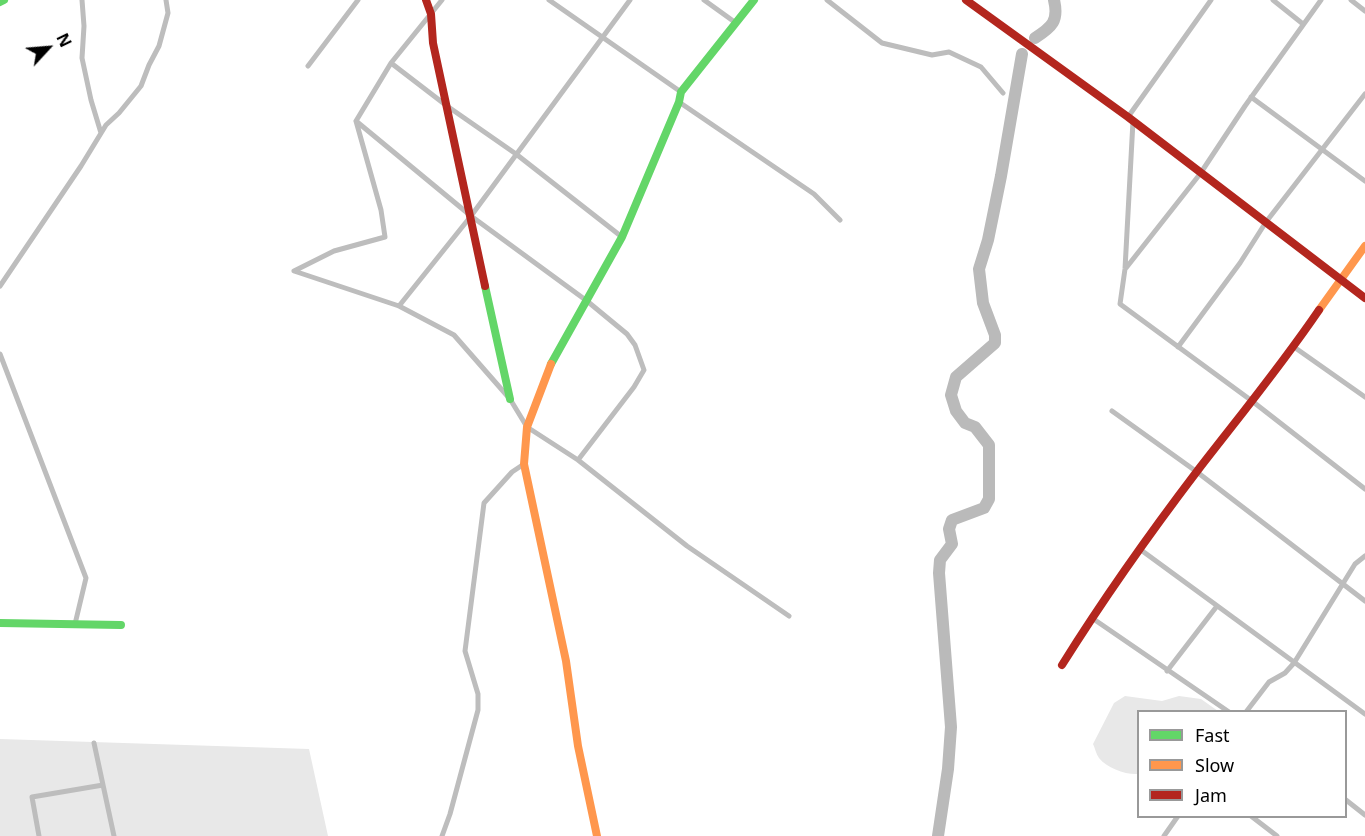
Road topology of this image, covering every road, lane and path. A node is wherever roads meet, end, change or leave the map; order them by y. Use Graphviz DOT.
graph roads {
  1 [pos="82,0"];
  2 [pos="166,0"];
  3 [pos="358,0"];
  4 [pos="426,0"];
  5 [pos="442,0"];
  6 [pos="549,0"];
  7 [pos="630,0"];
  8 [pos="704,0"];
  9 [pos="754,0"];
  10 [pos="827,0"];
  11 [pos="966,0"];
  12 [pos="1211,0"];
  13 [pos="1272,0"];
  14 [pos="1321,0"];
  15 [pos="1351,0"];
  16 [pos="1365,11"];
  17 [pos="431,14"];
  18 [pos="736,23"];
  19 [pos="1303,24"];
  20 [pos="601,38"];
  21 [pos="391,63"];
  22 [pos="308,66"];
  23 [pos="681,92"];
  24 [pos="1003,93"];
  25 [pos="1365,94"];
  26 [pos="1251,97"];
  27 [pos="679,102"];
  28 [pos="447,106"];
  29 [pos="1130,119"];
  30 [pos="356,121"];
  31 [pos="101,133"];
  32 [pos="1322,150"];
  33 [pos="516,154"];
  34 [pos="1200,174"];
  35 [pos="1365,181"];
  36 [pos="471,216"];
  37 [pos="840,220"];
  38 [pos="1266,222"];
  39 [pos="622,237"];
  40 [pos="1365,246"];
  41 [pos="1125,269"];
  42 [pos="1340,279"];
  43 [pos="0,286"];
  44 [pos="1365,298"];
  45 [pos="586,301"];
  46 [pos="399,306"];
  47 [pos="1178,347"];
  48 [pos="1294,347"];
  49 [pos="0,354"];
  50 [pos="1365,397"];
  51 [pos="510,399"];
  52 [pos="1252,401"];
  53 [pos="1112,411"];
  54 [pos="527,427"];
  55 [pos="578,460"];
  56 [pos="524,464"];
  57 [pos="1197,472"];
  58 [pos="1365,489"];
  59 [pos="1141,550"];
  60 [pos="1365,556"];
  61 [pos="1342,584"];
  62 [pos="1365,601"];
  63 [pos="1217,606"];
  64 [pos="789,616"];
  65 [pos="1092,618"];
  66 [pos="0,623"];
  67 [pos="75,624"];
  68 [pos="121,625"];
  69 [pos="1294,663"];
  70 [pos="1062,665"];
  71 [pos="1167,670"];
  72 [pos="1227,710"];
  73 [pos="1247,710"];
  74 [pos="1365,714"];
  75 [pos="94,743"];
  76 [pos="103,785"];
  77 [pos="1347,801"];
  78 [pos="1365,814"];
  79 [pos="1177,818"];
  80 [pos="1254,818"];
  81 [pos="39,836"];
  82 [pos="114,836"];
  83 [pos="442,836"];
  84 [pos="597,836"];
  85 [pos="1164,836"];
  86 [pos="1277,836"];
  1 -- 31 [label="street"];
  2 -- 31 [label="street"];
  3 -- 22 [label="street"];
  4 -- 17 [label="street"];
  5 -- 17 [label="street"];
  6 -- 20 [label="street"];
  7 -- 20 [label="street"];
  8 -- 18 [label="street"];
  9 -- 18 [label="street"];
  10 -- 24 [label="street"];
  11 -- 29 [label="street"];
  12 -- 29 [label="street"];
  13 -- 19 [label="street"];
  14 -- 19 [label="street"];
  15 -- 16 [label="street"];
  17 -- 21 [label="street"];
  17 -- 28 [label="street"];
  18 -- 23 [label="street"];
  19 -- 26 [label="street"];
  20 -- 23 [label="street"];
  20 -- 33 [label="street"];
  21 -- 28 [label="street"];
  21 -- 30 [label="street"];
  23 -- 27 [label="street"];
  25 -- 32 [label="street"];
  26 -- 32 [label="street"];
  26 -- 34 [label="street"];
  27 -- 37 [label="street"];
  27 -- 39 [label="street"];
  28 -- 33 [label="street"];
  28 -- 36 [label="street"];
  29 -- 34 [label="street"];
  29 -- 41 [label="street"];
  30 -- 36 [label="street"];
  30 -- 46 [label="street"];
  31 -- 43 [label="street"];
  32 -- 35 [label="street"];
  32 -- 38 [label="street"];
  33 -- 36 [label="street"];
  33 -- 39 [label="street"];
  34 -- 38 [label="street"];
  34 -- 41 [label="street"];
  36 -- 45 [label="street"];
  36 -- 46 [label="street"];
  36 -- 51 [label="street"];
  38 -- 42 [label="street"];
  38 -- 47 [label="street"];
  39 -- 45 [label="street"];
  40 -- 42 [label="street"];
  41 -- 47 [label="street"];
  42 -- 44 [label="street"];
  42 -- 48 [label="street"];
  45 -- 54 [label="street"];
  45 -- 55 [label="street"];
  46 -- 51 [label="street"];
  47 -- 52 [label="street"];
  48 -- 50 [label="street"];
  48 -- 52 [label="street"];
  49 -- 67 [label="street"];
  51 -- 54 [label="street"];
  52 -- 57 [label="street"];
  52 -- 58 [label="street"];
  53 -- 57 [label="street"];
  54 -- 55 [label="street"];
  54 -- 56 [label="street"];
  55 -- 64 [label="street"];
  56 -- 83 [label="street"];
  56 -- 84 [label="street"];
  57 -- 59 [label="street"];
  57 -- 61 [label="street"];
  59 -- 63 [label="street"];
  59 -- 65 [label="street"];
  60 -- 61 [label="street"];
  61 -- 62 [label="street"];
  61 -- 69 [label="street"];
  63 -- 69 [label="street"];
  63 -- 71 [label="street"];
  65 -- 70 [label="street"];
  65 -- 71 [label="street"];
  66 -- 67 [label="street"];
  67 -- 68 [label="street"];
  69 -- 73 [label="street"];
  69 -- 74 [label="street"];
  71 -- 72 [label="street"];
  75 -- 76 [label="street"];
  76 -- 81 [label="street"];
  76 -- 82 [label="street"];
  77 -- 78 [label="street"];
  79 -- 85 [label="street"];
  80 -- 86 [label="street"];
}
